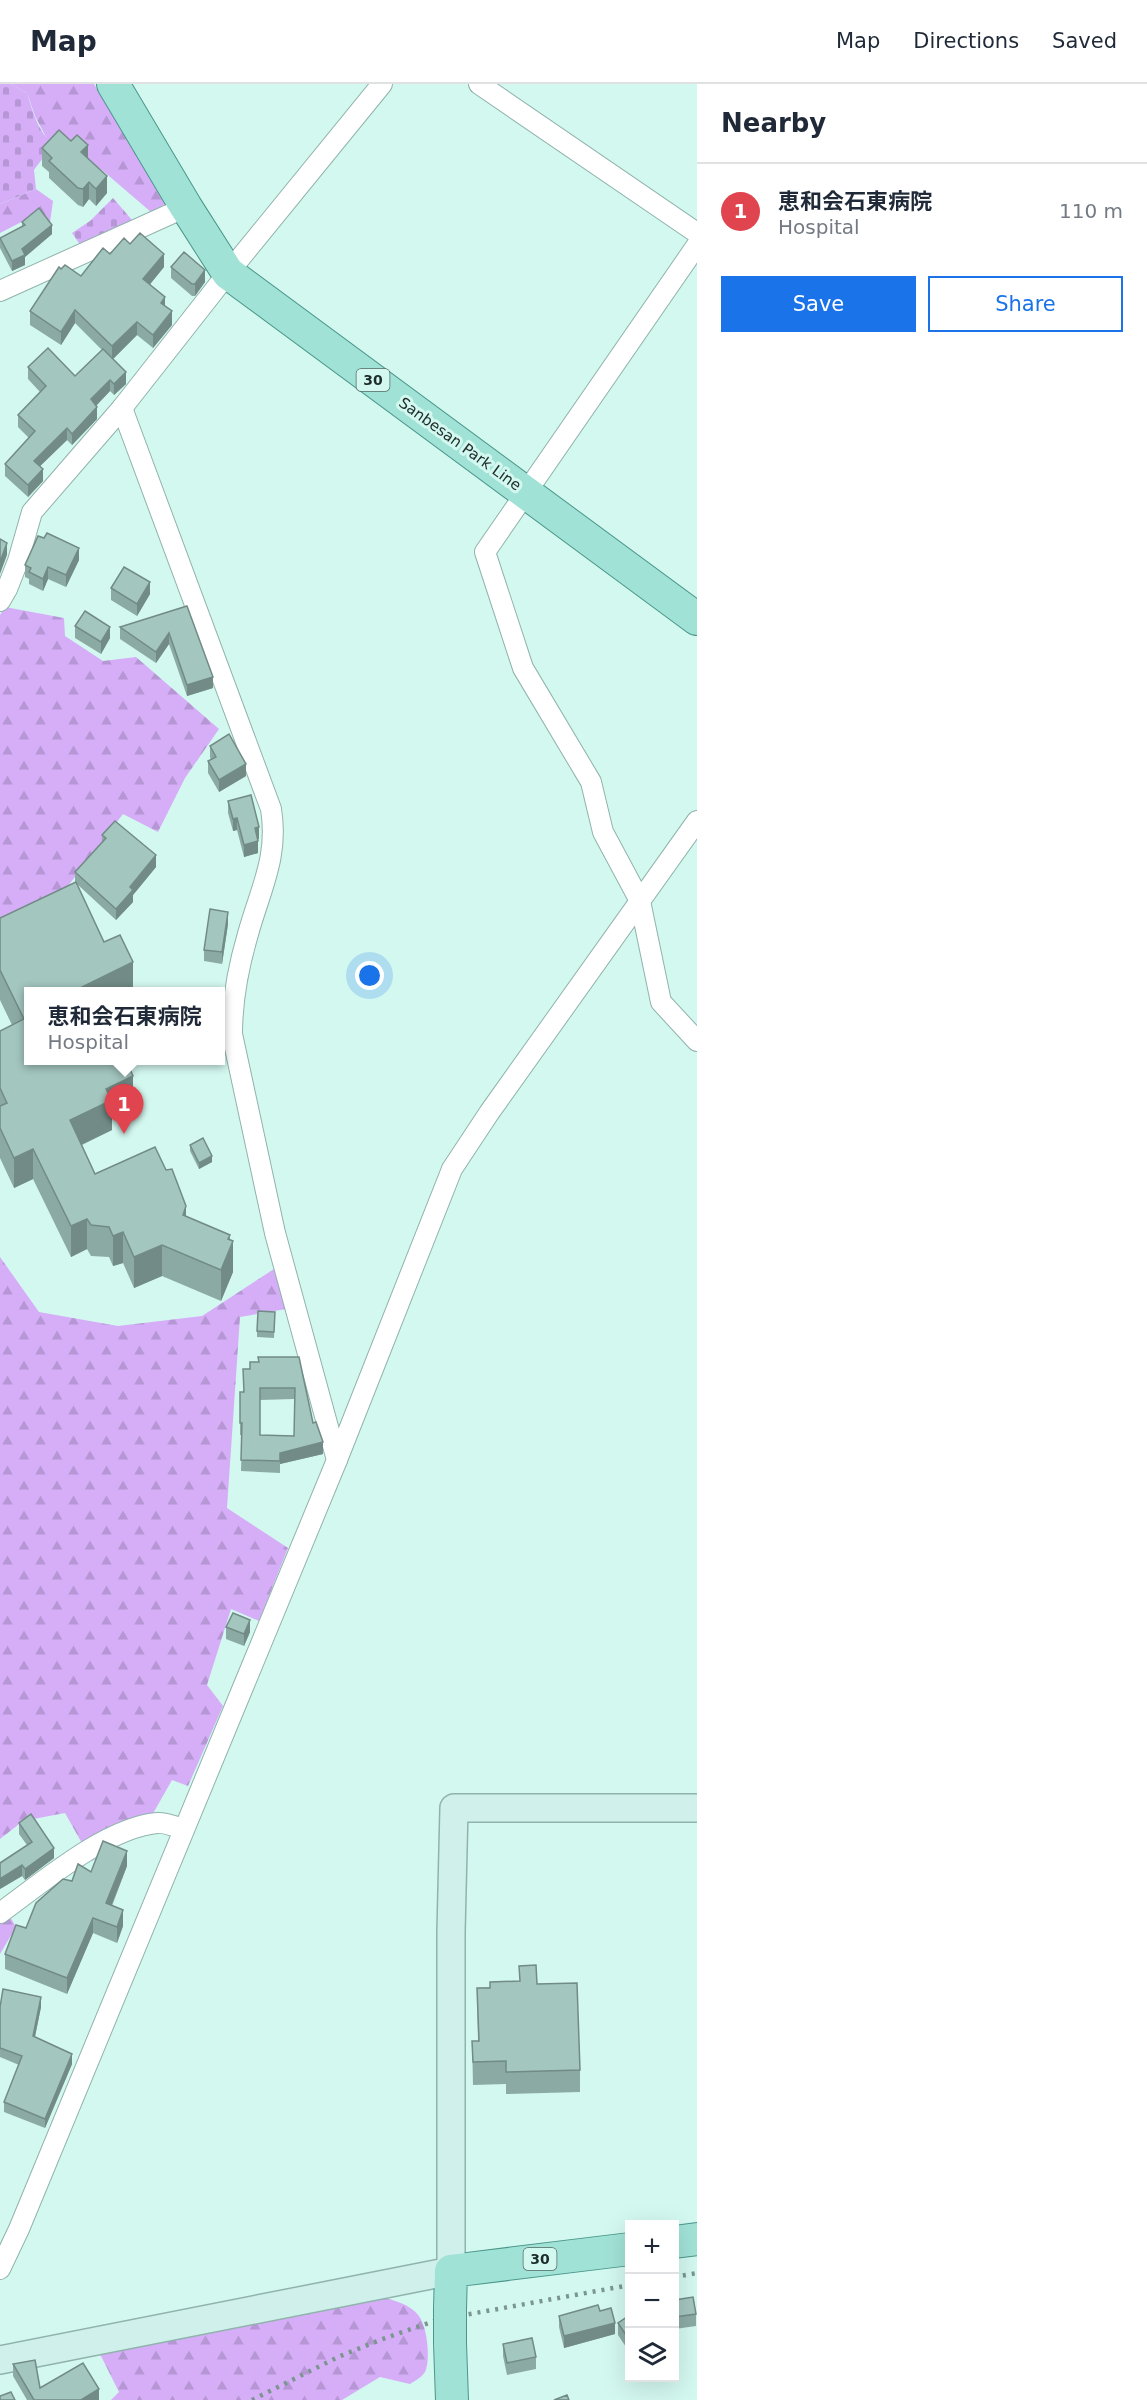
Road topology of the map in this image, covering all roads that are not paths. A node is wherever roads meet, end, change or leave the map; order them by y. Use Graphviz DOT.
graph roads {
  1 [pos="113,84"];
  2 [pos="381,84"];
  3 [pos="479,84"];
  4 [pos="186,207"];
  5 [pos="697,233"];
  6 [pos="697,245"];
  7 [pos="228,273"];
  8 [pos="0,291"];
  9 [pos="122,408"];
  10 [pos="526,493"];
  11 [pos="0,601"];
  12 [pos="697,619"];
  13 [pos="697,821"];
  14 [pos="640,901"];
  15 [pos="697,1041"];
  16 [pos="336,1460"];
  17 [pos="697,1808"];
  18 [pos="184,1829"];
  19 [pos="0,1913"];
  20 [pos="697,2239"];
  21 [pos="679,2241"];
  22 [pos="625,2250"];
  23 [pos="0,2269"];
  24 [pos="451,2271"];
  25 [pos="0,2360"];
  26 [pos="452,2400"];
  1 -- 4 [label="main road, Sanbesan Park Line / 30"];
  2 -- 7 [label="street"];
  3 -- 5 [label="street"];
  4 -- 7 [label="main road, Sanbesan Park Line / 30"];
  4 -- 8 [label="street"];
  6 -- 10 [label="street"];
  7 -- 9 [label="street"];
  7 -- 10 [label="main road, Sanbesan Park Line / 30"];
  9 -- 11 [label="street"];
  9 -- 16 [label="street"];
  10 -- 12 [label="main road, Sanbesan Park Line / 30"];
  10 -- 14 [label="street"];
  13 -- 14 [label="street"];
  14 -- 15 [label="street"];
  14 -- 16 [label="street"];
  16 -- 18 [label="street"];
  17 -- 24 [label="street"];
  18 -- 19 [label="street"];
  18 -- 23 [label="street"];
  20 -- 21 [label="main road"];
  22 -- 24 [label="main road, 30"];
  24 -- 25 [label="street"];
  24 -- 26 [label="main road, bridge"];
}
